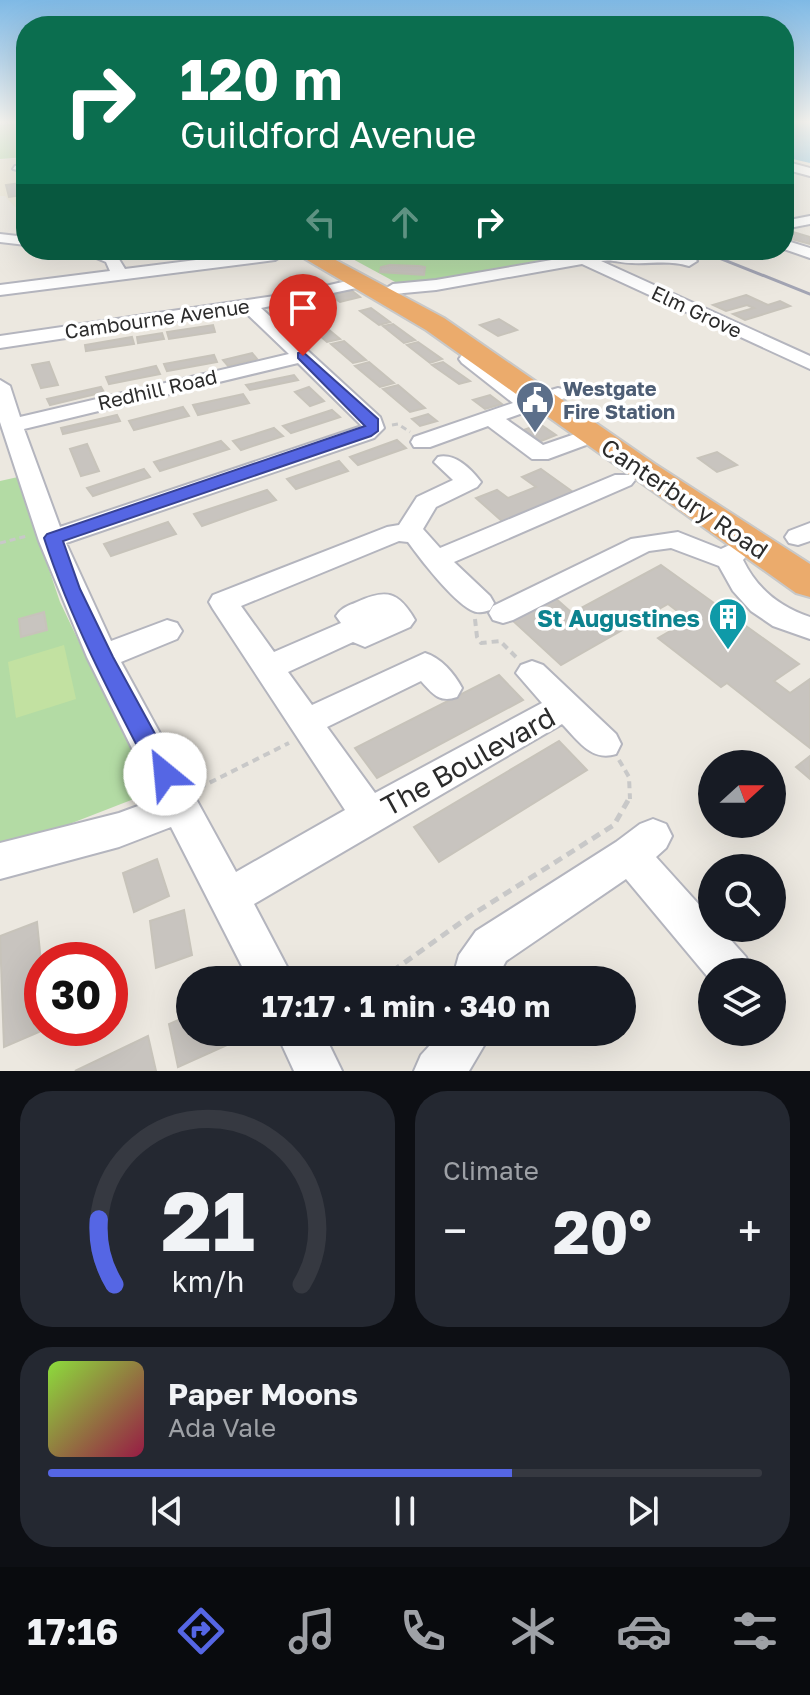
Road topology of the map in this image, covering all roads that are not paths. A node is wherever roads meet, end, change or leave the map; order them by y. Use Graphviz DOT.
graph roads {
  1 [pos="112,260"];
  2 [pos="197,260"];
  3 [pos="303,260"];
  4 [pos="310,260"];
  5 [pos="579,260"];
  6 [pos="624,260"];
  7 [pos="685,260"];
  8 [pos="689,261"];
  9 [pos="120,275"];
  10 [pos="360,283"];
  11 [pos="0,290"];
  12 [pos="414,291"];
  13 [pos="248,305"];
  14 [pos="0,342"];
  15 [pos="303,356"];
  16 [pos="810,363"];
  17 [pos="0,386"];
  18 [pos="542,399"];
  19 [pos="489,417"];
  20 [pos="12,425"];
  21 [pos="578,440"];
  22 [pos="422,442"];
  23 [pos="446,462"];
  24 [pos="568,477"];
  25 [pos="623,480"];
  26 [pos="592,493"];
  27 [pos="408,532"];
  28 [pos="52,534"];
  29 [pos="806,544"];
  30 [pos="740,552"];
  31 [pos="435,560"];
  32 [pos="810,583"];
  33 [pos="359,627"];
  34 [pos="810,628"];
  35 [pos="167,631"];
  36 [pos="102,657"];
  37 [pos="269,667"];
  38 [pos="532,673"];
  39 [pos="446,688"];
  40 [pos="566,706"];
  41 [pos="310,727"];
  42 [pos="604,744"];
  43 [pos="180,803"];
  44 [pos="369,815"];
  45 [pos="0,861"];
  46 [pos="229,897"];
  47 [pos="721,958"];
  48 [pos="265,966"];
  49 [pos="477,966"];
  50 [pos="306,1046"];
  51 [pos="459,1046"];
  52 [pos="319,1071"];
  53 [pos="437,1071"];
  1 -- 9 [label="street"];
  2 -- 9 [label="street"];
  3 -- 10 [label="highway, Canterbury Road"];
  4 -- 12 [label="highway, Canterbury Road"];
  5 -- 12 [label="street, Elm Grove"];
  6 -- 16 [label="street, Elm Grove"];
  7 -- 8 [label="street"];
  9 -- 11 [label="street"];
  10 -- 12 [label="highway, Canterbury Road"];
  10 -- 13 [label="street, Cambourne Avenue"];
  12 -- 18 [label="highway, Canterbury Road"];
  13 -- 14 [label="street, Cambourne Avenue"];
  13 -- 15 [label="street"];
  15 -- 20 [label="street, Redhill Road"];
  15 -- 28 [label="street"];
  17 -- 20 [label="street"];
  18 -- 19 [label="street"];
  18 -- 29 [label="highway, Canterbury Road"];
  18 -- 30 [label="highway, Canterbury Road"];
  19 -- 21 [label="street"];
  19 -- 22 [label="street"];
  20 -- 28 [label="street"];
  23 -- 27 [label="street"];
  24 -- 26 [label="street"];
  25 -- 26 [label="street"];
  26 -- 31 [label="street"];
  27 -- 31 [label="street"];
  27 -- 37 [label="street"];
  28 -- 36 [label="street"];
  30 -- 31 [label="street"];
  30 -- 32 [label="highway, Canterbury Road"];
  30 -- 34 [label="street"];
  33 -- 37 [label="street"];
  35 -- 36 [label="street"];
  36 -- 43 [label="street"];
  37 -- 41 [label="street"];
  38 -- 40 [label="street, The Boulevard"];
  39 -- 41 [label="street"];
  40 -- 42 [label="street, The Boulevard"];
  40 -- 44 [label="street, The Boulevard"];
  41 -- 44 [label="street"];
  43 -- 45 [label="street"];
  43 -- 46 [label="street"];
  44 -- 46 [label="street, The Boulevard"];
  46 -- 48 [label="street"];
  47 -- 49 [label="street"];
  50 -- 52 [label="street"];
  51 -- 53 [label="street"];
}
